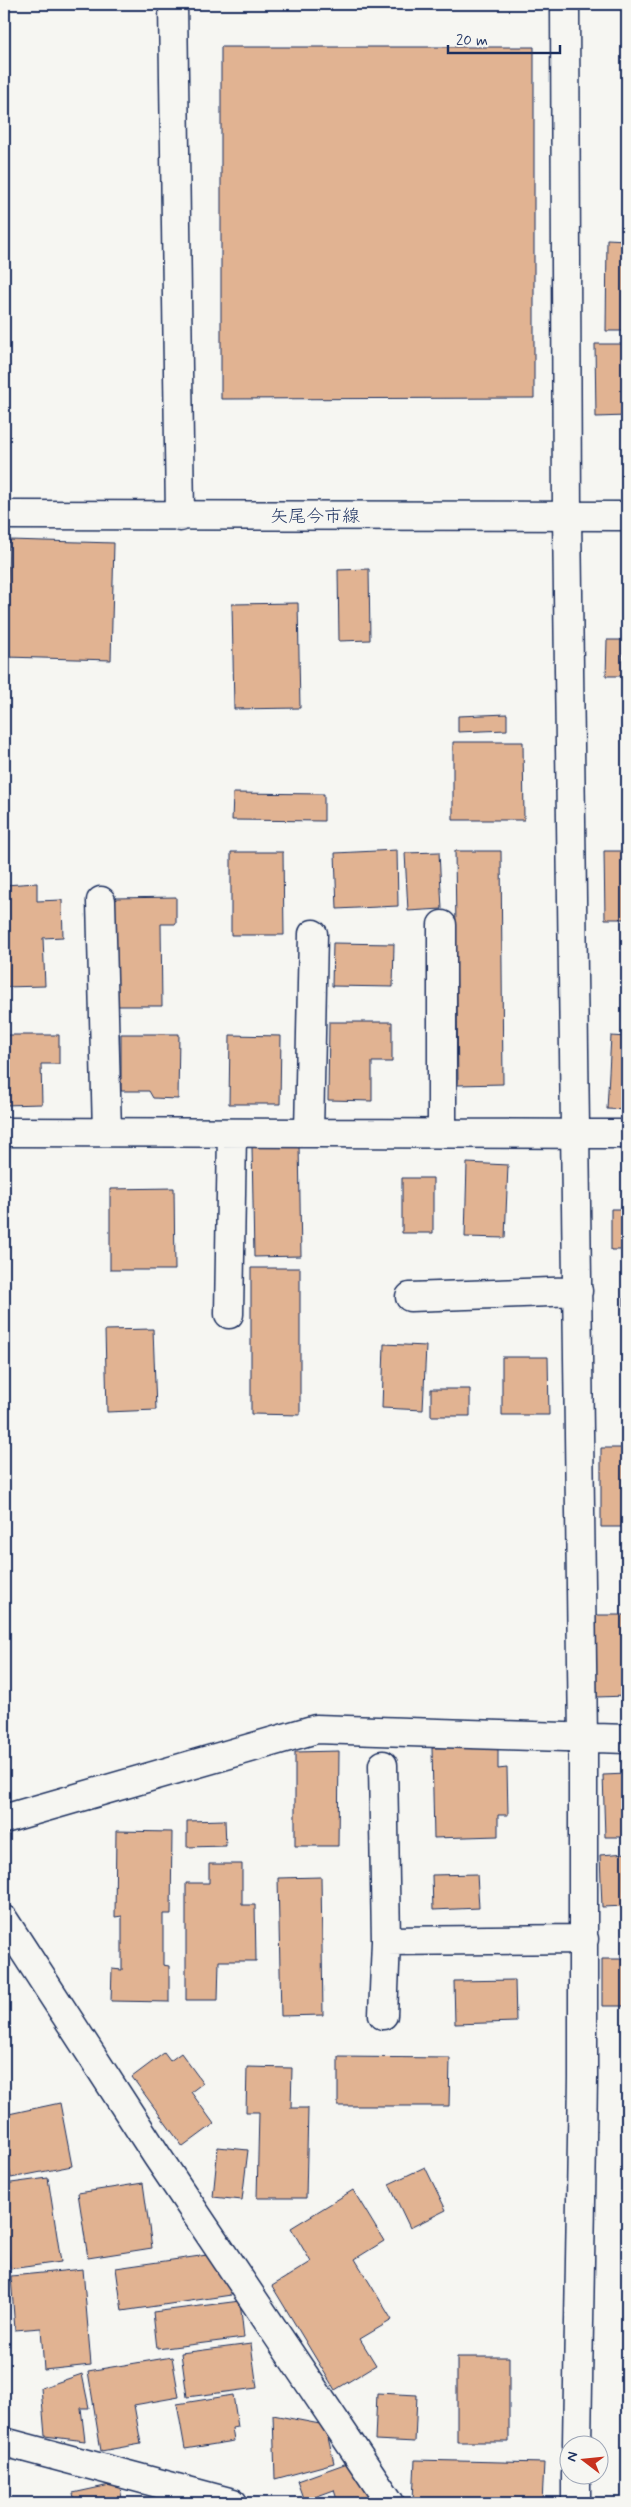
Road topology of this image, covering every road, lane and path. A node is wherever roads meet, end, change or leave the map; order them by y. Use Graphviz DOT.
graph roads {
  1 [pos="172,4"];
  2 [pos="565,4"];
  3 [pos="4,515"];
  4 [pos="567,516"];
  5 [pos="627,516"];
  6 [pos="180,517"];
  7 [pos="101,901"];
  8 [pos="442,925"];
  9 [pos="313,934"];
  10 [pos="4,1132"];
  11 [pos="107,1132"];
  12 [pos="232,1133"];
  13 [pos="309,1133"];
  14 [pos="442,1133"];
  15 [pos="576,1134"];
  16 [pos="627,1134"];
  17 [pos="578,1291"];
  18 [pos="410,1298"];
  19 [pos="230,1314"];
  20 [pos="583,1739"];
  21 [pos="627,1739"];
  22 [pos="383,1765"];
  23 [pos="4,1819"];
  24 [pos="4,1920"];
  25 [pos="584,1939"];
  26 [pos="386,1940"];
  27 [pos="383,2015"];
  28 [pos="577,2434"];
  29 [pos="4,2442"];
  30 [pos="576,2484"];
  31 [pos="234,2503"];
  32 [pos="390,2503"];
  33 [pos="576,2503"];
  1 -- 6 [label="street"];
  2 -- 4 [label="street"];
  3 -- 6 [label="street, 矢尾今市線"];
  4 -- 5 [label="street, 矢尾今市線"];
  4 -- 6 [label="street, 矢尾今市線"];
  4 -- 15 [label="street"];
  7 -- 11 [label="street"];
  8 -- 14 [label="street"];
  9 -- 13 [label="street"];
  10 -- 11 [label="street"];
  11 -- 12 [label="street"];
  12 -- 13 [label="street"];
  12 -- 19 [label="street"];
  13 -- 14 [label="street"];
  14 -- 15 [label="street"];
  15 -- 16 [label="street"];
  15 -- 17 [label="street"];
  17 -- 18 [label="street"];
  17 -- 20 [label="street"];
  20 -- 21 [label="street"];
  20 -- 23 [label="street"];
  20 -- 25 [label="street"];
  22 -- 26 [label="street"];
  24 -- 32 [label="street"];
  25 -- 26 [label="street"];
  25 -- 28 [label="street"];
  26 -- 27 [label="street"];
  29 -- 31 [label="street"];
  30 -- 33 [label="street"];
}
